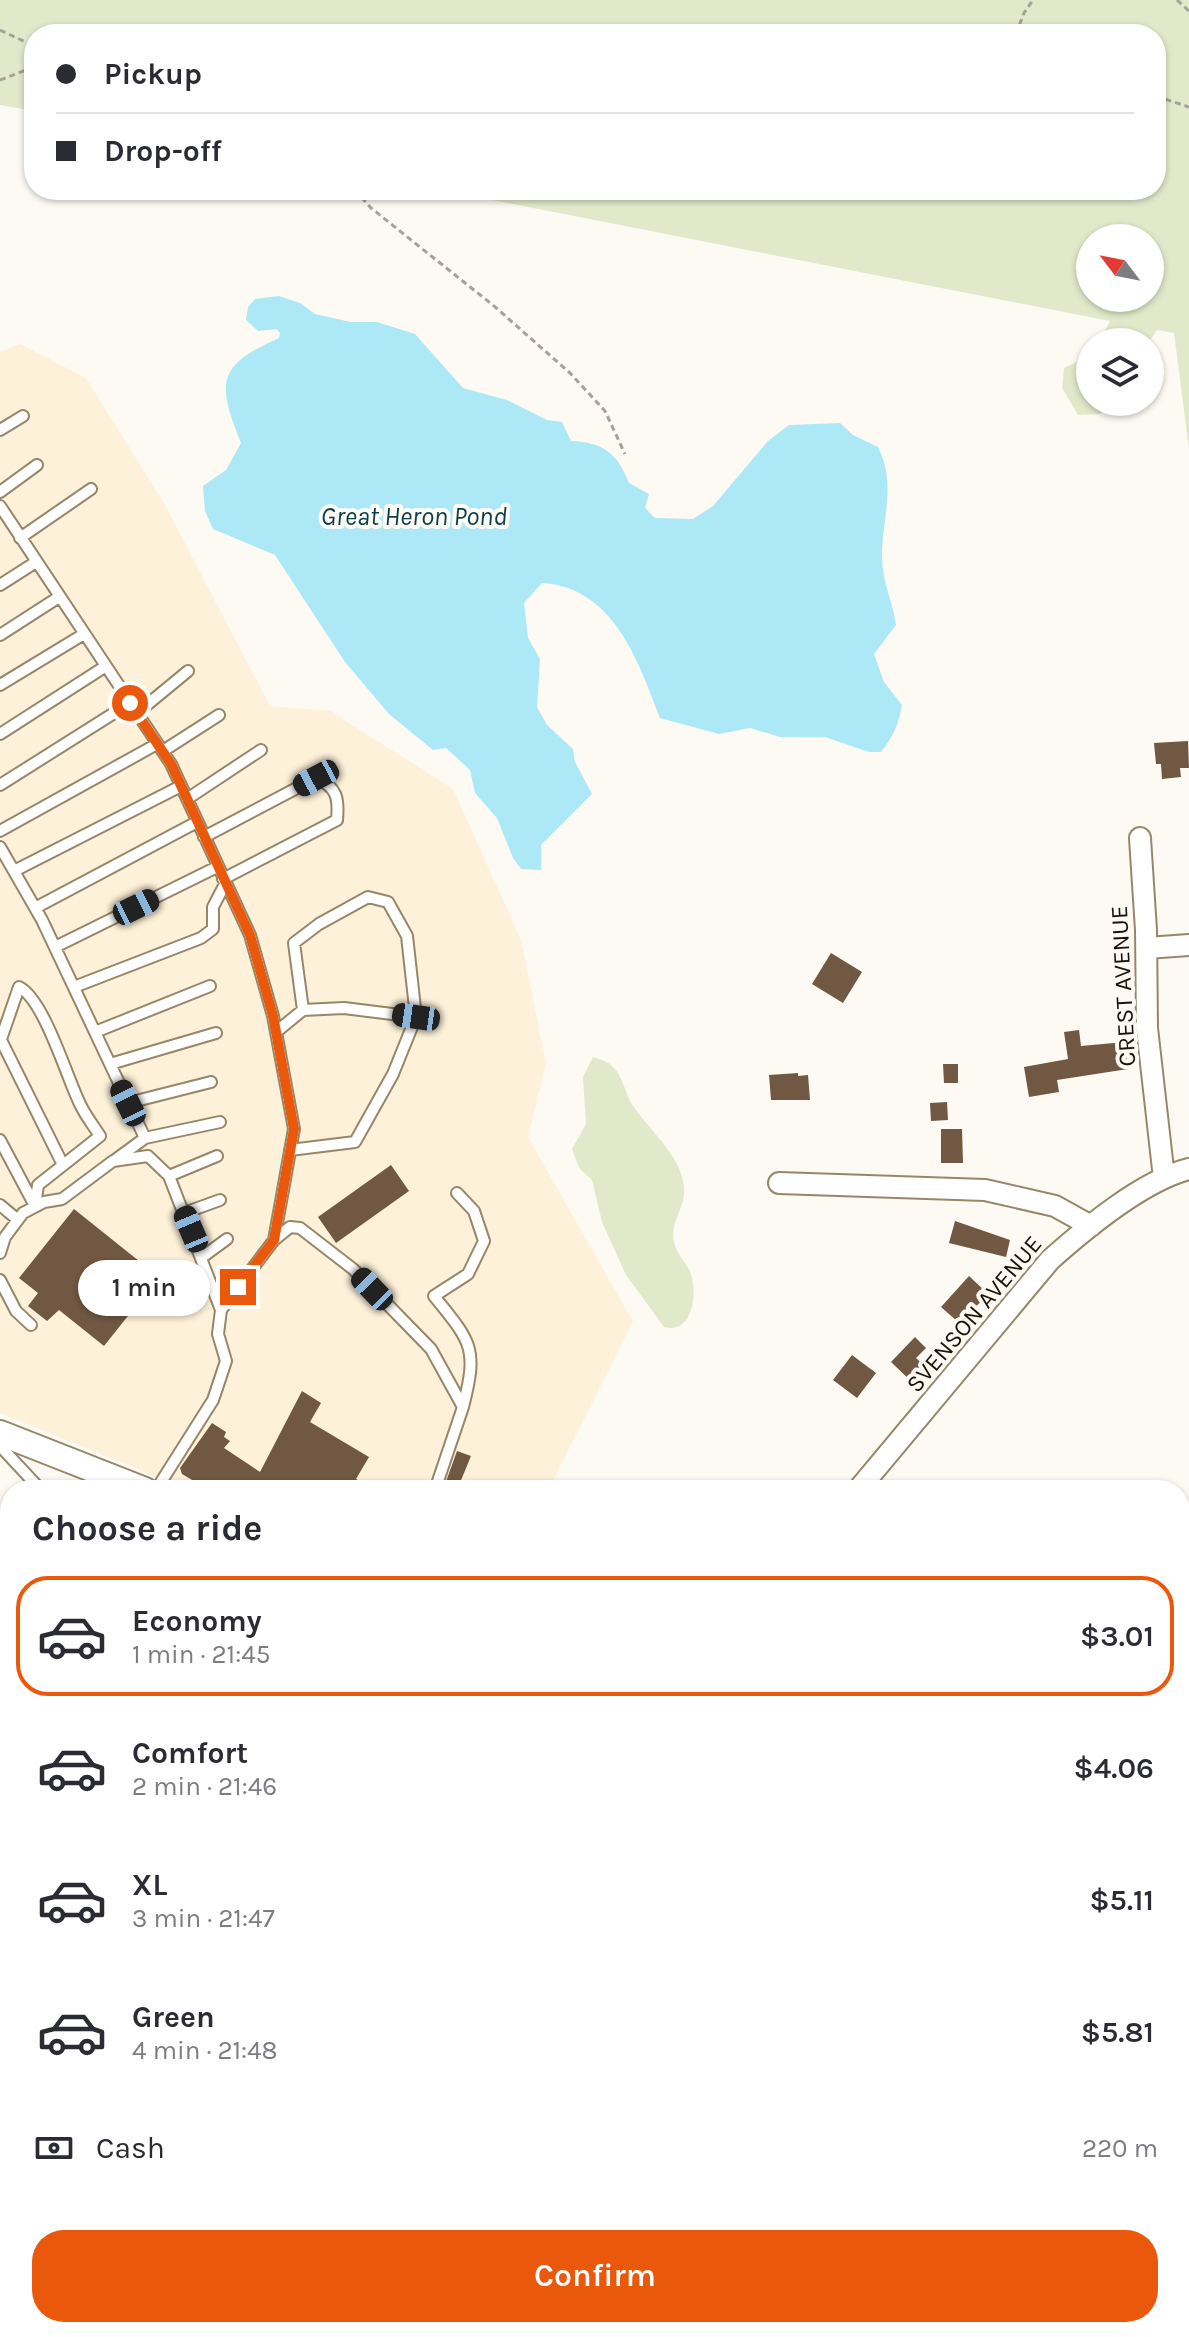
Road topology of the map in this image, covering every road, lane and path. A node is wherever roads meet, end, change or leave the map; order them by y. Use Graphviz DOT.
graph roads {
  1 [pos="1033,0"];
  2 [pos="1177,0"];
  3 [pos="1189,11"];
  4 [pos="1021,24"];
  5 [pos="0,30"];
  6 [pos="24,41"];
  7 [pos="24,71"];
  8 [pos="0,80"];
  9 [pos="1166,99"];
  10 [pos="1189,107"];
  11 [pos="364,200"];
  12 [pos="23,416"];
  13 [pos="0,430"];
  14 [pos="625,454"];
  15 [pos="37,465"];
  16 [pos="91,489"];
  17 [pos="0,492"];
  18 [pos="0,506"];
  19 [pos="13,526"];
  20 [pos="0,533"];
  21 [pos="20,538"];
  22 [pos="36,562"];
  23 [pos="0,585"];
  24 [pos="59,597"];
  25 [pos="84,634"];
  26 [pos="0,635"];
  27 [pos="106,666"];
  28 [pos="188,671"];
  29 [pos="0,685"];
  30 [pos="133,708"];
  31 [pos="219,715"];
  32 [pos="0,734"];
  33 [pos="160,748"];
  34 [pos="261,750"];
  35 [pos="0,785"];
  36 [pos="181,786"];
  37 [pos="187,799"];
  38 [pos="197,822"];
  39 [pos="0,831"];
  40 [pos="204,837"];
  41 [pos="1140,838"];
  42 [pos="0,847"];
  43 [pos="217,867"];
  44 [pos="14,871"];
  45 [pos="224,881"];
  46 [pos="35,908"];
  47 [pos="1189,945"];
  48 [pos="55,947"];
  49 [pos="1147,948"];
  50 [pos="210,986"];
  51 [pos="74,987"];
  52 [pos="303,1010"];
  53 [pos="416,1017"];
  54 [pos="95,1032"];
  55 [pos="276,1032"];
  56 [pos="216,1033"];
  57 [pos="1,1041"];
  58 [pos="110,1064"];
  59 [pos="211,1082"];
  60 [pos="128,1103"];
  61 [pos="220,1122"];
  62 [pos="145,1138"];
  63 [pos="0,1140"];
  64 [pos="290,1150"];
  65 [pos="217,1156"];
  66 [pos="113,1161"];
  67 [pos="63,1165"];
  68 [pos="1189,1169"];
  69 [pos="169,1176"];
  70 [pos="1164,1178"];
  71 [pos="779,1183"];
  72 [pos="457,1193"];
  73 [pos="220,1200"];
  74 [pos="0,1205"];
  75 [pos="35,1206"];
  76 [pos="184,1213"];
  77 [pos="18,1220"];
  78 [pos="1091,1226"];
  79 [pos="227,1239"];
  80 [pos="274,1240"];
  81 [pos="0,1253"];
  82 [pos="201,1258"];
  83 [pos="0,1280"];
  84 [pos="221,1310"];
  85 [pos="31,1325"];
  86 [pos="463,1407"];
  87 [pos="0,1433"];
  88 [pos="0,1446"];
  89 [pos="32,1480"];
  90 [pos="120,1480"];
  91 [pos="162,1480"];
  92 [pos="438,1480"];
  93 [pos="866,1480"];
  1 -- 4 [label="path"];
  2 -- 3 [label="path"];
  5 -- 6 [label="path"];
  7 -- 8 [label="path"];
  9 -- 10 [label="path"];
  11 -- 14 [label="path"];
  12 -- 13 [label="lane"];
  15 -- 17 [label="lane"];
  16 -- 21 [label="lane"];
  18 -- 19 [label="lane"];
  19 -- 20 [label="lane"];
  19 -- 21 [label="lane"];
  21 -- 22 [label="lane"];
  22 -- 23 [label="lane"];
  22 -- 24 [label="lane"];
  24 -- 25 [label="lane"];
  24 -- 26 [label="lane"];
  25 -- 27 [label="lane"];
  25 -- 29 [label="lane"];
  27 -- 30 [label="lane"];
  27 -- 32 [label="lane"];
  28 -- 30 [label="lane"];
  30 -- 33 [label="lane"];
  30 -- 35 [label="lane"];
  31 -- 33 [label="lane"];
  33 -- 36 [label="lane"];
  33 -- 39 [label="lane"];
  34 -- 37 [label="lane"];
  36 -- 37 [label="lane"];
  36 -- 44 [label="lane"];
  37 -- 38 [label="lane"];
  38 -- 40 [label="lane"];
  38 -- 46 [label="lane"];
  40 -- 43 [label="lane"];
  40 -- 45 [label="lane"];
  41 -- 49 [label="street, CREST AVENUE"];
  42 -- 44 [label="lane"];
  43 -- 45 [label="lane"];
  43 -- 48 [label="lane"];
  44 -- 46 [label="lane"];
  45 -- 51 [label="lane"];
  45 -- 55 [label="lane"];
  46 -- 48 [label="lane"];
  47 -- 49 [label="street"];
  48 -- 51 [label="lane"];
  49 -- 70 [label="street, CREST AVENUE"];
  50 -- 54 [label="lane"];
  51 -- 54 [label="lane"];
  52 -- 53 [label="lane"];
  52 -- 53 [label="lane"];
  52 -- 55 [label="lane"];
  53 -- 64 [label="lane"];
  54 -- 58 [label="lane"];
  55 -- 64 [label="lane"];
  56 -- 58 [label="lane"];
  57 -- 67 [label="lane"];
  57 -- 67 [label="lane"];
  58 -- 60 [label="lane"];
  59 -- 60 [label="lane"];
  60 -- 62 [label="lane"];
  61 -- 62 [label="lane"];
  62 -- 66 [label="lane"];
  63 -- 75 [label="lane"];
  64 -- 80 [label="lane"];
  65 -- 69 [label="lane"];
  66 -- 69 [label="lane"];
  66 -- 75 [label="lane"];
  67 -- 75 [label="lane"];
  68 -- 70 [label="street, SVENSON AVENUE"];
  69 -- 76 [label="lane"];
  70 -- 78 [label="street, SVENSON AVENUE"];
  71 -- 78 [label="street"];
  72 -- 86 [label="lane"];
  73 -- 76 [label="lane"];
  74 -- 77 [label="lane"];
  75 -- 77 [label="lane"];
  76 -- 82 [label="lane"];
  77 -- 81 [label="lane"];
  78 -- 93 [label="street, SVENSON AVENUE"];
  79 -- 82 [label="lane"];
  80 -- 84 [label="lane"];
  80 -- 86 [label="lane"];
  82 -- 84 [label="lane"];
  83 -- 85 [label="lane"];
  84 -- 91 [label="lane"];
  86 -- 92 [label="lane"];
  87 -- 90 [label="street"];
  88 -- 89 [label="lane"];
}
